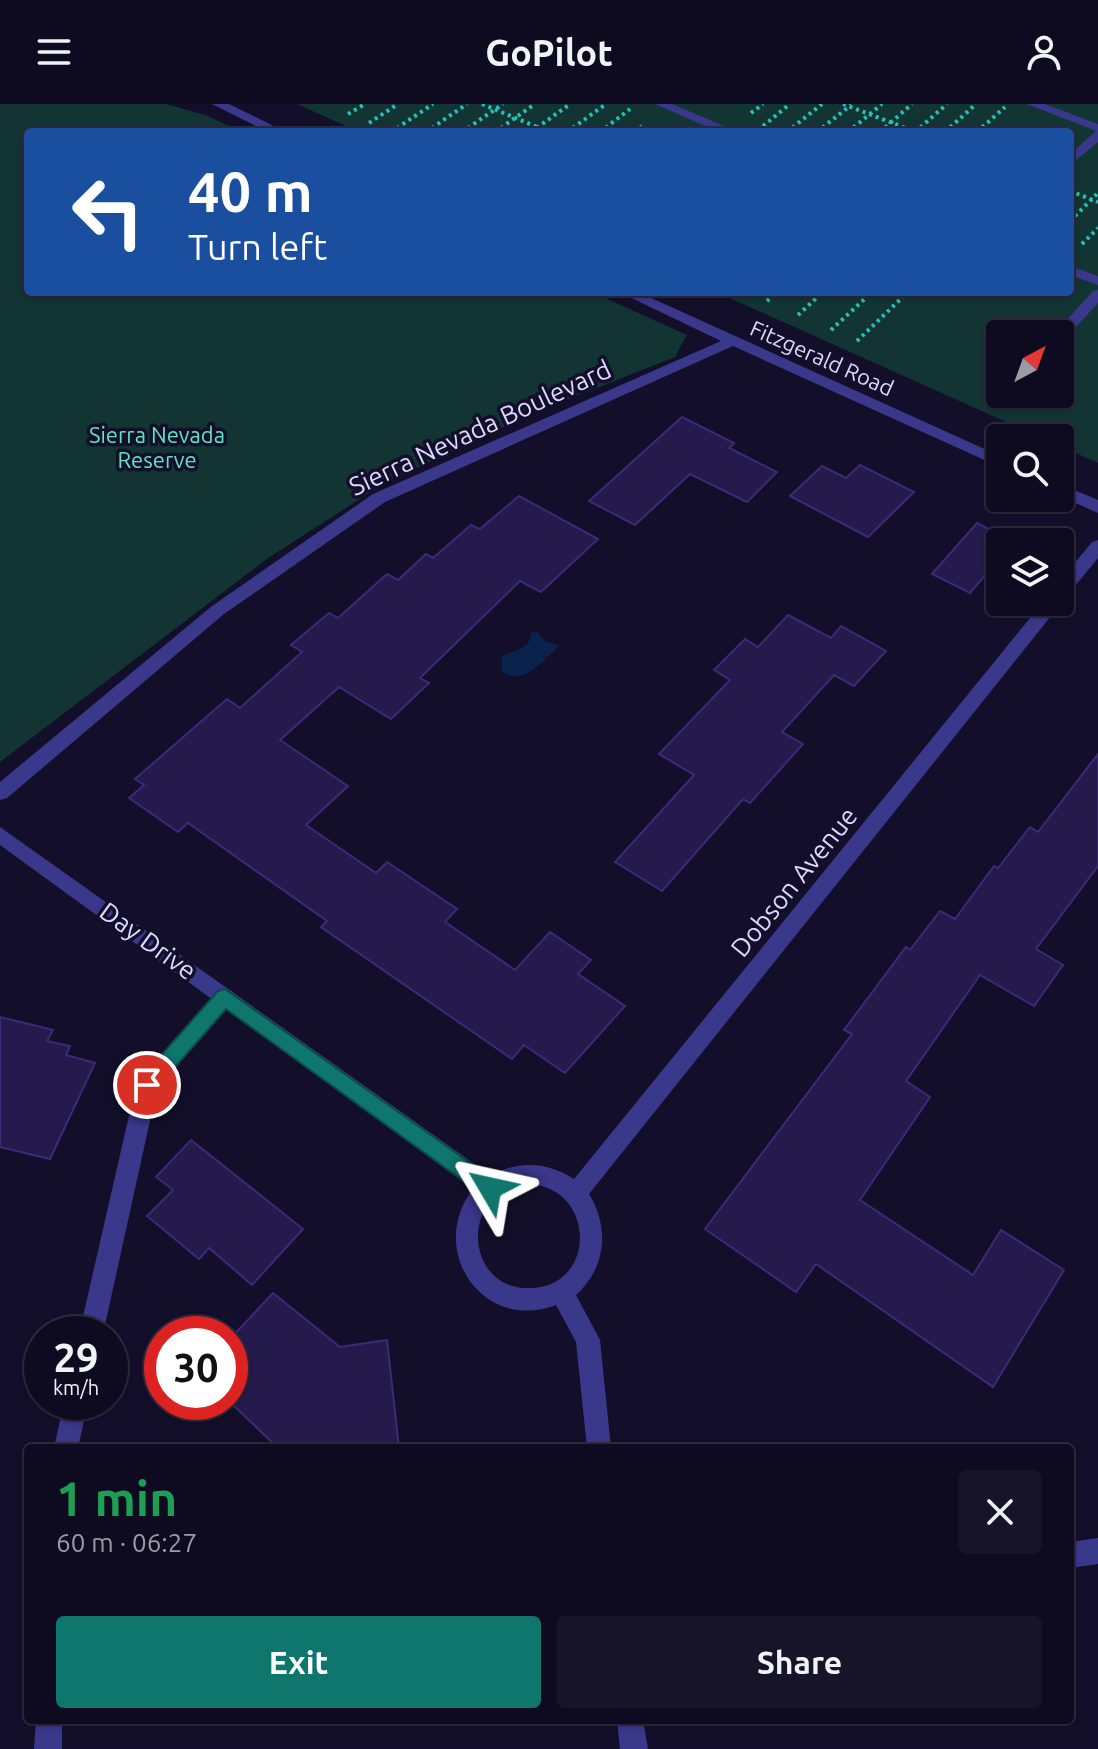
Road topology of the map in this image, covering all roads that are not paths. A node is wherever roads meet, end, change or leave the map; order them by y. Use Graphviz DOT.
graph roads {
  1 [pos="218,104"];
  2 [pos="661,104"];
  3 [pos="1033,104"];
  4 [pos="270,128"];
  5 [pos="721,128"];
  6 [pos="1098,128"];
  7 [pos="1098,135"];
  8 [pos="1074,157"];
  9 [pos="1074,272"];
  10 [pos="1098,281"];
  11 [pos="1098,294"];
  12 [pos="635,296"];
  13 [pos="1074,321"];
  14 [pos="733,341"];
  15 [pos="986,456"];
  16 [pos="1074,496"];
  17 [pos="1098,507"];
  18 [pos="1098,546"];
  19 [pos="1074,576"];
  20 [pos="1042,616"];
  21 [pos="0,793"];
  22 [pos="0,835"];
  23 [pos="225,997"];
  24 [pos="490,1188"];
  25 [pos="575,1194"];
  26 [pos="561,1291"];
  27 [pos="95,1316"];
  28 [pos="72,1420"];
  29 [pos="67,1444"];
  30 [pos="599,1444"];
  31 [pos="1098,1551"];
  32 [pos="1074,1554"];
  33 [pos="49,1724"];
  34 [pos="631,1724"];
  35 [pos="48,1749"];
  36 [pos="634,1749"];
  1 -- 4 [label="street"];
  2 -- 5 [label="street"];
  3 -- 6 [label="street"];
  7 -- 8 [label="street"];
  9 -- 10 [label="street"];
  11 -- 13 [label="street"];
  12 -- 14 [label="street, Fitzgerald Road"];
  14 -- 15 [label="street, Fitzgerald Road"];
  14 -- 21 [label="street, Sierra Nevada Boulevard"];
  16 -- 17 [label="street"];
  18 -- 19 [label="street"];
  20 -- 25 [label="street, Dobson Avenue"];
  22 -- 23 [label="street, Day Drive"];
  23 -- 24 [label="street, Day Drive"];
  23 -- 27 [label="street"];
  24 -- 25 [label="street"];
  24 -- 26 [label="street"];
  25 -- 26 [label="street"];
  26 -- 30 [label="street"];
  28 -- 29 [label="street"];
  31 -- 32 [label="street"];
  33 -- 35 [label="street"];
  34 -- 36 [label="street"];
}
